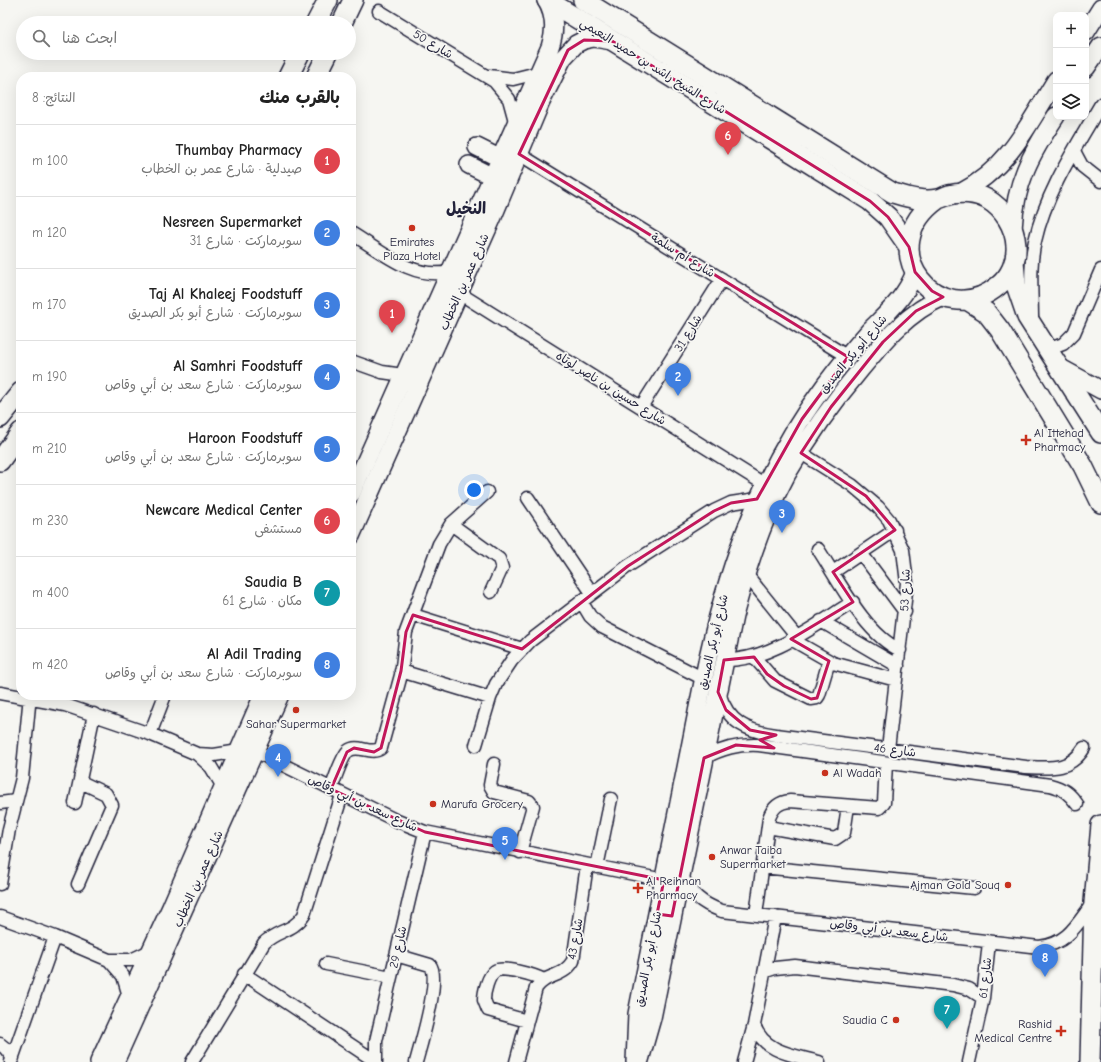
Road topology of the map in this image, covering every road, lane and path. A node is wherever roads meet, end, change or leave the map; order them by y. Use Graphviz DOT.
graph roads {
  1 [pos="328,0"];
  2 [pos="353,0"];
  3 [pos="546,0"];
  4 [pos="583,0"];
  5 [pos="1101,8"];
  6 [pos="379,11"];
  7 [pos="320,16"];
  8 [pos="345,16"];
  9 [pos="1089,27"];
  10 [pos="612,41"];
  11 [pos="1101,46"];
  12 [pos="296,60"];
  13 [pos="324,60"];
  14 [pos="1089,64"];
  15 [pos="1101,66"];
  16 [pos="1089,68"];
  17 [pos="290,72"];
  18 [pos="318,72"];
  19 [pos="537,73"];
  20 [pos="488,76"];
  21 [pos="1053,84"];
  22 [pos="1101,104"];
  23 [pos="1054,120"];
  24 [pos="515,122"];
  25 [pos="477,147"];
  26 [pos="1074,151"];
  27 [pos="519,154"];
  28 [pos="499,158"];
  29 [pos="469,165"];
  30 [pos="491,176"];
  31 [pos="1101,181"];
  32 [pos="960,193"];
  33 [pos="938,199"];
  34 [pos="476,211"];
  35 [pos="492,219"];
  36 [pos="1013,229"];
  37 [pos="356,236"];
  38 [pos="908,247"];
  39 [pos="1014,262"];
  40 [pos="1101,270"];
  41 [pos="449,272"];
  42 [pos="915,272"];
  43 [pos="722,279"];
  44 [pos="459,293"];
  45 [pos="943,297"];
  46 [pos="967,300"];
  47 [pos="1033,327"];
  48 [pos="415,349"];
  49 [pos="1047,350"];
  50 [pos="431,356"];
  51 [pos="848,357"];
  52 [pos="356,363"];
  53 [pos="1059,367"];
  54 [pos="403,375"];
  55 [pos="1101,390"];
  56 [pos="16,398"];
  57 [pos="641,407"];
  58 [pos="0,418"];
  59 [pos="1101,433"];
  60 [pos="16,439"];
  61 [pos="801,453"];
  62 [pos="0,461"];
  63 [pos="356,483"];
  64 [pos="487,492"];
  65 [pos="760,492"];
  66 [pos="528,498"];
  67 [pos="1101,503"];
  68 [pos="451,524"];
  69 [pos="356,525"];
  70 [pos="895,530"];
  71 [pos="818,549"];
  72 [pos="862,553"];
  73 [pos="833,572"];
  74 [pos="746,574"];
  75 [pos="491,592"];
  76 [pos="592,593"];
  77 [pos="581,601"];
  78 [pos="853,602"];
  79 [pos="904,612"];
  80 [pos="413,615"];
  81 [pos="821,621"];
  82 [pos="793,637"];
  83 [pos="522,649"];
  84 [pos="900,650"];
  85 [pos="754,657"];
  86 [pos="724,660"];
  87 [pos="829,661"];
  88 [pos="898,666"];
  89 [pos="401,671"];
  90 [pos="704,679"];
  91 [pos="896,680"];
  92 [pos="718,692"];
  93 [pos="0,693"];
  94 [pos="16,695"];
  95 [pos="490,698"];
  96 [pos="30,700"];
  97 [pos="44,700"];
  98 [pos="163,700"];
  99 [pos="262,700"];
  100 [pos="277,700"];
  101 [pos="94,714"];
  102 [pos="150,734"];
  103 [pos="776,735"];
  104 [pos="476,745"];
  105 [pos="774,748"];
  106 [pos="1084,748"];
  107 [pos="888,749"];
  108 [pos="247,751"];
  109 [pos="197,754"];
  110 [pos="704,758"];
  111 [pos="886,763"];
  112 [pos="494,764"];
  113 [pos="1026,767"];
  114 [pos="81,782"];
  115 [pos="1024,782"];
  116 [pos="223,787"];
  117 [pos="331,789"];
  118 [pos="342,794"];
  119 [pos="611,799"];
  120 [pos="16,801"];
  121 [pos="0,803"];
  122 [pos="75,803"];
  123 [pos="1077,804"];
  124 [pos="848,806"];
  125 [pos="1101,825"];
  126 [pos="768,827"];
  127 [pos="425,832"];
  128 [pos="520,852"];
  129 [pos="592,866"];
  130 [pos="762,867"];
  131 [pos="1099,872"];
  132 [pos="681,874"];
  133 [pos="664,880"];
  134 [pos="0,884"];
  135 [pos="78,884"];
  136 [pos="974,888"];
  137 [pos="1094,902"];
  138 [pos="177,910"];
  139 [pos="665,915"];
  140 [pos="756,915"];
  141 [pos="0,917"];
  142 [pos="775,917"];
  143 [pos="55,937"];
  144 [pos="989,942"];
  145 [pos="150,951"];
  146 [pos="396,955"];
  147 [pos="109,960"];
  148 [pos="326,964"];
  149 [pos="766,971"];
  150 [pos="244,974"];
  151 [pos="391,977"];
  152 [pos="544,980"];
  153 [pos="129,996"];
  154 [pos="983,998"];
  155 [pos="527,1021"];
  156 [pos="754,1025"];
  157 [pos="0,1044"];
  158 [pos="12,1060"];
  159 [pos="375,1061"];
  160 [pos="641,1061"];
  161 [pos="99,1062"];
  162 [pos="116,1062"];
  163 [pos="192,1062"];
  164 [pos="416,1062"];
  165 [pos="516,1062"];
  166 [pos="744,1062"];
  167 [pos="819,1062"];
  168 [pos="969,1062"];
  169 [pos="1090,1062"];
  1 -- 7 [label="main road"];
  2 -- 8 [label="main road"];
  3 -- 10 [label="main road, شارع الشيخ راشد بن حميد النعيمي"];
  3 -- 19 [label="street, شارع عمر بن الخطاب"];
  4 -- 33 [label="main road, شارع الشيخ راشد بن حميد النعيمي"];
  5 -- 9 [label="street"];
  6 -- 20 [label="street, شارع 50"];
  10 -- 27 [label="street, شارع عمر بن الخطاب"];
  10 -- 38 [label="main road, شارع الشيخ راشد بن حميد النعيمي"];
  11 -- 14 [label="street"];
  12 -- 17 [label="main road"];
  13 -- 18 [label="main road"];
  15 -- 16 [label="street"];
  19 -- 20 [label="street, شارع 50"];
  19 -- 24 [label="street, شارع عمر بن الخطاب"];
  20 -- 24 [label="street, شارع 50"];
  21 -- 32 [label="street"];
  22 -- 26 [label="street"];
  23 -- 36 [label="street"];
  24 -- 28 [label="street, شارع عمر بن الخطاب"];
  25 -- 28 [label="street"];
  26 -- 31 [label="street"];
  26 -- 47 [label="street"];
  27 -- 35 [label="street, شارع عمر بن الخطاب"];
  27 -- 43 [label="street, شارع أم سلمة"];
  28 -- 30 [label="street, شارع عمر بن الخطاب"];
  29 -- 30 [label="street"];
  30 -- 34 [label="street, شارع عمر بن الخطاب"];
  32 -- 33 [label="main road"];
  32 -- 36 [label="main road"];
  33 -- 38 [label="main road"];
  34 -- 35 [label="street"];
  34 -- 41 [label="street, شارع عمر بن الخطاب"];
  35 -- 44 [label="street, شارع عمر بن الخطاب"];
  36 -- 39 [label="main road"];
  37 -- 41 [label="street"];
  38 -- 42 [label="main road"];
  39 -- 46 [label="main road"];
  39 -- 47 [label="main road"];
  40 -- 49 [label="street"];
  41 -- 48 [label="street, شارع عمر بن الخطاب"];
  42 -- 45 [label="main road"];
  42 -- 51 [label="street, شارع أبو بكر الصديق"];
  43 -- 51 [label="street, شارع أم سلمة"];
  43 -- 57 [label="street, شارع 31"];
  44 -- 50 [label="street, شارع عمر بن الخطاب"];
  44 -- 57 [label="street, شارع حسين بن ناصر لوتاه"];
  45 -- 46 [label="main road"];
  45 -- 61 [label="street, شارع أبو بكر الصديق"];
  46 -- 67 [label="main road"];
  47 -- 49 [label="main road"];
  48 -- 50 [label="street"];
  48 -- 54 [label="street, شارع عمر بن الخطاب"];
  49 -- 53 [label="main road"];
  50 -- 69 [label="street, شارع عمر بن الخطاب"];
  51 -- 65 [label="street, شارع أبو بكر الصديق"];
  52 -- 54 [label="street"];
  53 -- 55 [label="street"];
  53 -- 59 [label="main road"];
  54 -- 63 [label="street, شارع عمر بن الخطاب"];
  56 -- 58 [label="main road"];
  57 -- 65 [label="street, شارع حسين بن ناصر لوتاه"];
  60 -- 62 [label="main road"];
  61 -- 70 [label="street, شارع 53"];
  61 -- 74 [label="street, شارع أبو بكر الصديق"];
  64 -- 68 [label="street"];
  65 -- 76 [label="street"];
  65 -- 90 [label="street, شارع أبو بكر الصديق"];
  66 -- 76 [label="street"];
  68 -- 75 [label="street"];
  68 -- 80 [label="street"];
  70 -- 72 [label="street"];
  70 -- 79 [label="street, شارع 53"];
  71 -- 73 [label="street"];
  72 -- 73 [label="street"];
  72 -- 79 [label="street"];
  73 -- 78 [label="street"];
  74 -- 82 [label="street"];
  74 -- 86 [label="street, شارع أبو بكر الصديق"];
  76 -- 77 [label="street"];
  77 -- 83 [label="street"];
  77 -- 90 [label="street"];
  78 -- 81 [label="street"];
  78 -- 84 [label="street"];
  79 -- 84 [label="street, شارع 53"];
  80 -- 83 [label="street"];
  80 -- 89 [label="street"];
  81 -- 82 [label="street"];
  81 -- 88 [label="street"];
  82 -- 85 [label="street"];
  82 -- 87 [label="street"];
  83 -- 95 [label="street"];
  84 -- 88 [label="street, شارع 53"];
  85 -- 86 [label="street"];
  85 -- 87 [label="street"];
  86 -- 92 [label="street, شارع أبو بكر الصديق"];
  87 -- 91 [label="street"];
  88 -- 91 [label="street, شارع 53"];
  89 -- 95 [label="street"];
  89 -- 117 [label="street"];
  90 -- 133 [label="street, شارع أبو بكر الصديق"];
  91 -- 107 [label="street, شارع 53"];
  92 -- 103 [label="street, شارع 46"];
  92 -- 110 [label="street, شارع أبو بكر الصديق"];
  93 -- 94 [label="street"];
  95 -- 104 [label="street"];
  96 -- 120 [label="street"];
  97 -- 101 [label="street"];
  98 -- 102 [label="street"];
  99 -- 108 [label="street, شارع عمر بن الخطاب"];
  100 -- 108 [label="street, شارع عمر بن الخطاب"];
  101 -- 102 [label="street"];
  101 -- 114 [label="street"];
  102 -- 109 [label="street"];
  103 -- 105 [label="street"];
  103 -- 107 [label="street, شارع 46"];
  105 -- 110 [label="street, شارع 46"];
  105 -- 111 [label="street, شارع 46"];
  106 -- 113 [label="street, شارع 46"];
  107 -- 113 [label="street, شارع 46"];
  108 -- 109 [label="street"];
  108 -- 116 [label="street, شارع عمر بن الخطاب"];
  108 -- 117 [label="street, شارع سعد بن أبي وقاص"];
  108 -- 138 [label="street, شارع عمر بن الخطاب"];
  109 -- 116 [label="street"];
  110 -- 132 [label="street, شارع أبو بكر الصديق"];
  111 -- 115 [label="street, شارع 46"];
  111 -- 124 [label="street"];
  112 -- 128 [label="street"];
  113 -- 115 [label="street"];
  114 -- 122 [label="street"];
  114 -- 135 [label="street"];
  115 -- 123 [label="street, شارع 46"];
  116 -- 138 [label="street, شارع عمر بن الخطاب"];
  117 -- 118 [label="street, شارع سعد بن أبي وقاص"];
  118 -- 127 [label="street, شارع سعد بن أبي وقاص"];
  118 -- 150 [label="street"];
  119 -- 129 [label="street, شارع 43"];
  120 -- 121 [label="street"];
  120 -- 134 [label="street"];
  124 -- 126 [label="street"];
  124 -- 126 [label="street"];
  125 -- 131 [label="main road"];
  126 -- 130 [label="street"];
  127 -- 128 [label="street, شارع سعد بن أبي وقاص"];
  127 -- 146 [label="street, شارع 29"];
  128 -- 129 [label="street, شارع سعد بن أبي وقاص"];
  129 -- 133 [label="street, شارع سعد بن أبي وقاص"];
  129 -- 152 [label="street, شارع 43"];
  130 -- 136 [label="street"];
  130 -- 140 [label="street"];
  131 -- 137 [label="main road"];
  132 -- 139 [label="street, شارع أبو بكر الصديق"];
  132 -- 140 [label="street, شارع سعد بن أبي وقاص"];
  133 -- 139 [label="street, شارع أبو بكر الصديق"];
  137 -- 144 [label="street, شارع سعد بن أبي وقاص"];
  137 -- 169 [label="main road"];
  138 -- 145 [label="street, شارع عمر بن الخطاب"];
  138 -- 162 [label="street, شارع عمر بن الخطاب"];
  139 -- 160 [label="street, شارع أبو بكر الصديق"];
  140 -- 142 [label="street, شارع سعد بن أبي وقاص"];
  141 -- 143 [label="street"];
  142 -- 144 [label="street, شارع سعد بن أبي وقاص"];
  142 -- 149 [label="street"];
  143 -- 147 [label="street"];
  143 -- 158 [label="street"];
  144 -- 154 [label="street, شارع 61"];
  145 -- 147 [label="street"];
  145 -- 153 [label="street, شارع عمر بن الخطاب"];
  146 -- 151 [label="street, شارع 29"];
  146 -- 164 [label="street"];
  147 -- 153 [label="street"];
  148 -- 151 [label="street"];
  149 -- 154 [label="street"];
  149 -- 156 [label="street"];
  150 -- 159 [label="street"];
  150 -- 163 [label="street"];
  151 -- 159 [label="street, شارع 29"];
  152 -- 155 [label="street"];
  152 -- 155 [label="street"];
  153 -- 161 [label="street, شارع عمر بن الخطاب"];
  154 -- 168 [label="street, شارع 61"];
  155 -- 165 [label="street"];
  156 -- 166 [label="street"];
  156 -- 167 [label="street"];
  157 -- 158 [label="street"];
}
